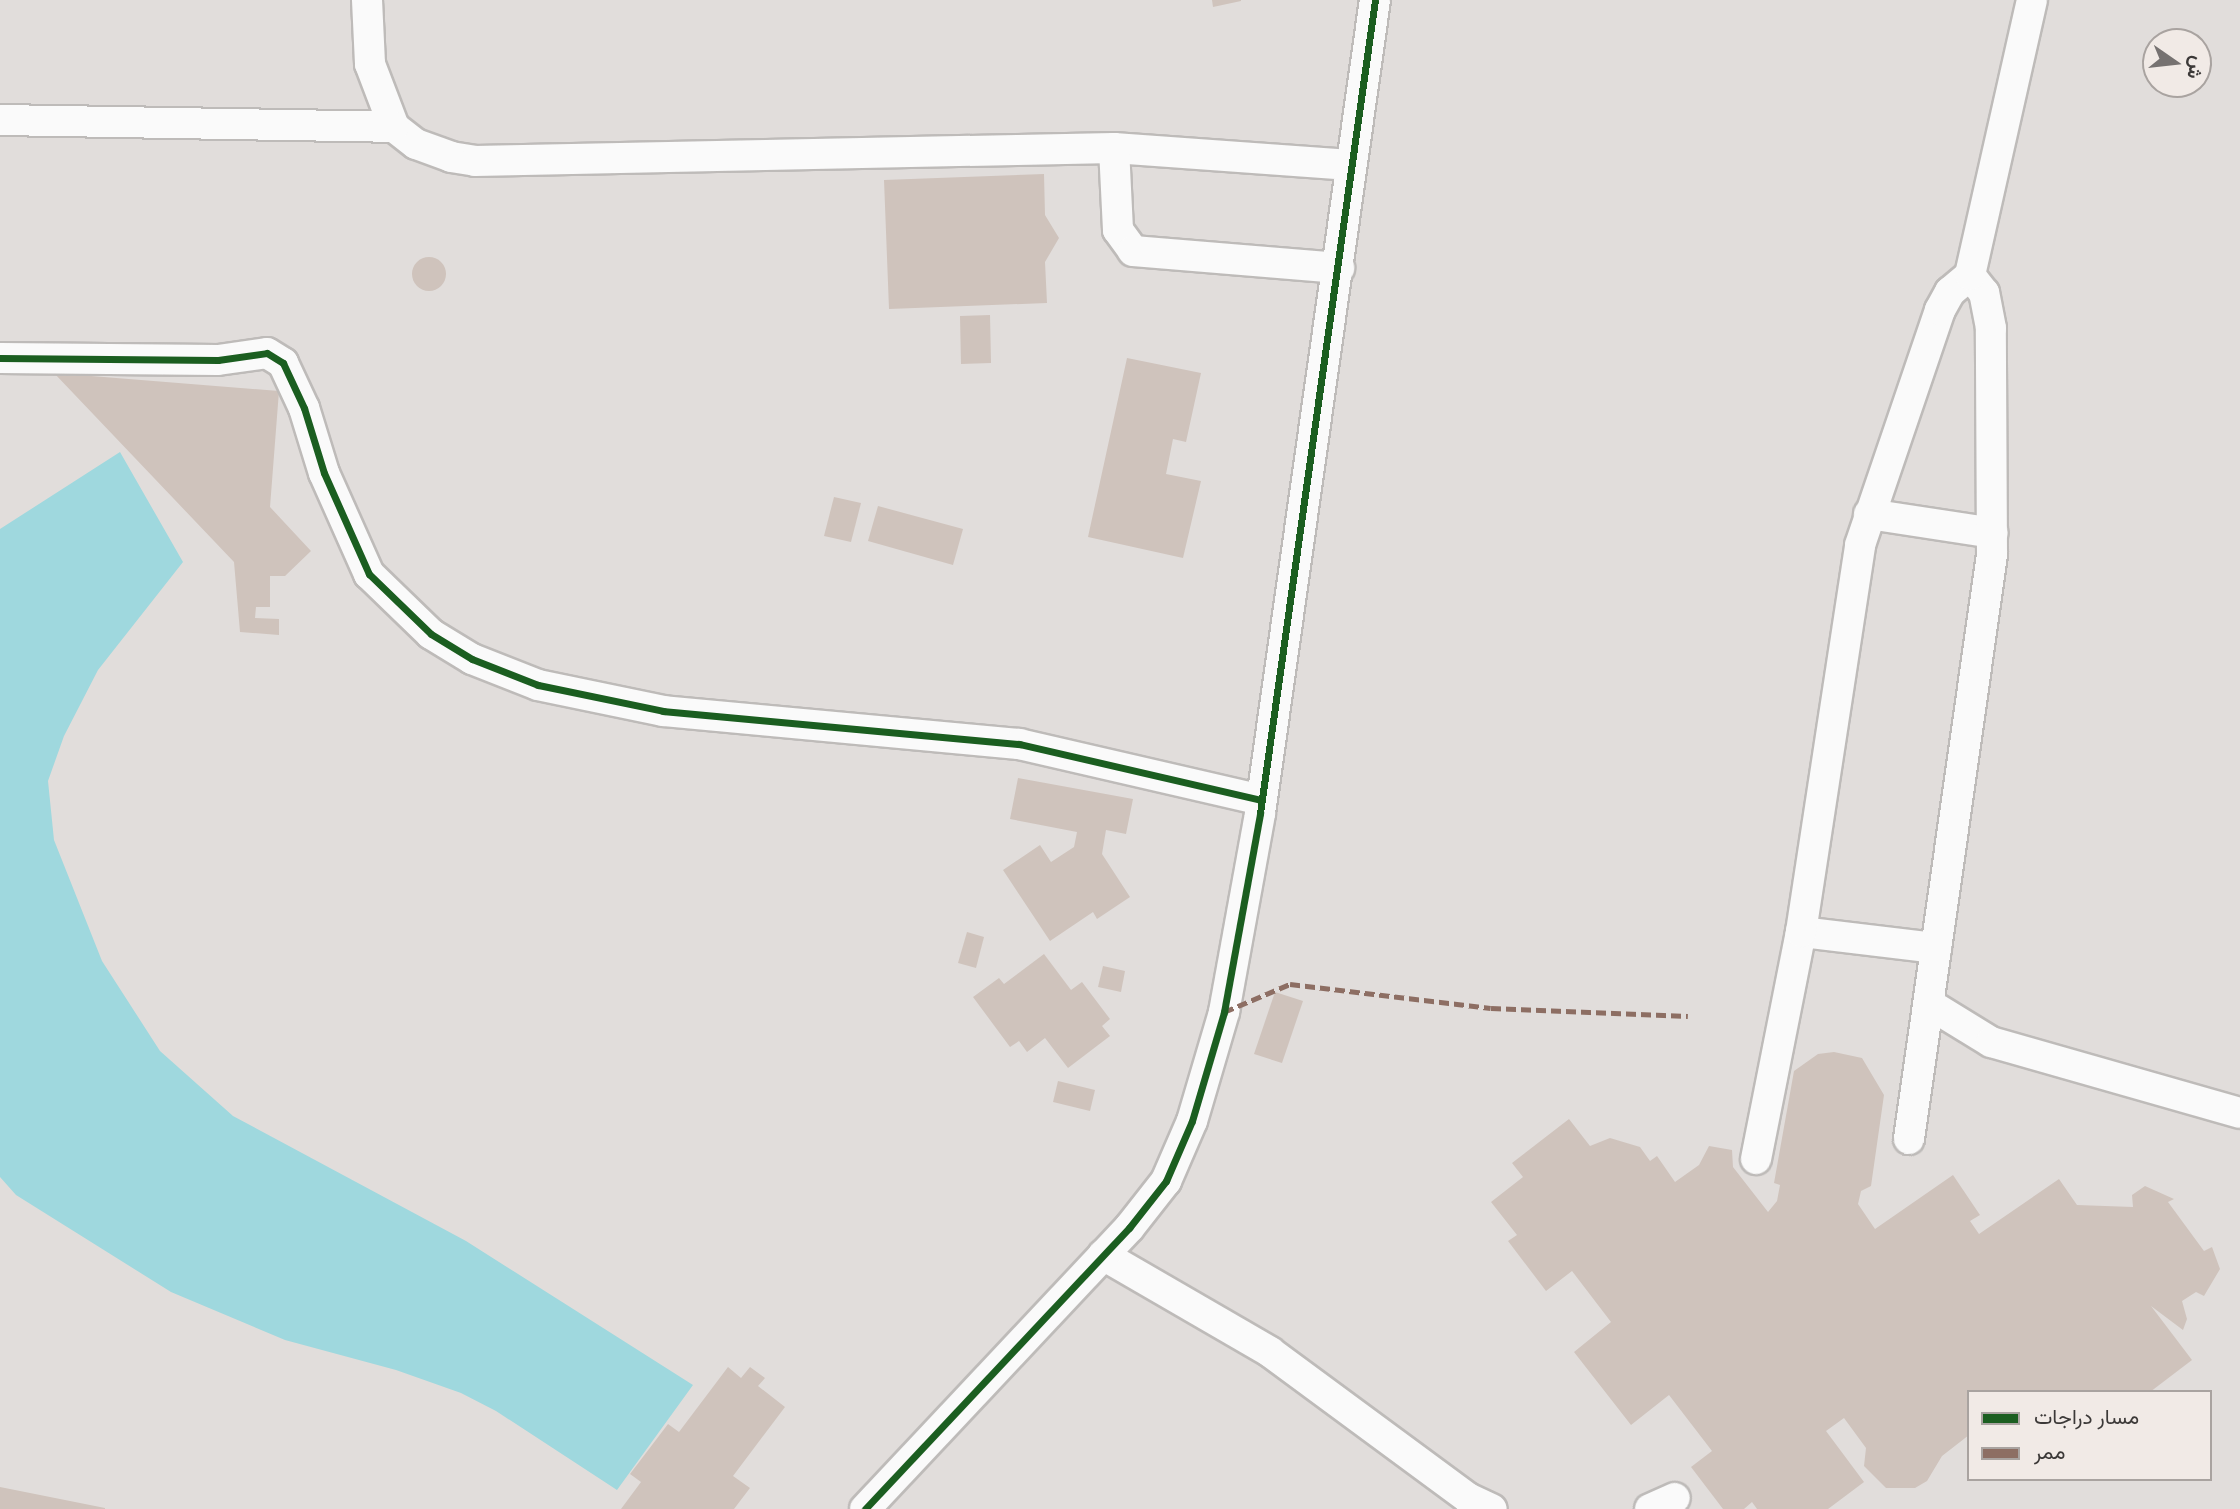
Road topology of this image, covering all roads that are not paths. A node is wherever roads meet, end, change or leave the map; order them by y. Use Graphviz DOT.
graph roads {
  1 [pos="367,0"];
  2 [pos="1375,0"];
  3 [pos="2032,0"];
  4 [pos="0,120"];
  5 [pos="394,127"];
  6 [pos="1114,148"];
  7 [pos="1350,165"];
  8 [pos="1339,268"];
  9 [pos="1970,275"];
  10 [pos="0,358"];
  11 [pos="1869,514"];
  12 [pos="1993,533"];
  13 [pos="1262,800"];
  14 [pos="1801,932"];
  15 [pos="1936,948"];
  16 [pos="1929,1004"];
  17 [pos="2240,1113"];
  18 [pos="1909,1139"];
  19 [pos="1756,1159"];
  20 [pos="1103,1255"];
  21 [pos="865,1509"];
  22 [pos="1492,1509"];
  1 -- 5 [label="street"];
  2 -- 7 [label="street"];
  3 -- 9 [label="street"];
  4 -- 5 [label="street"];
  5 -- 6 [label="street"];
  6 -- 7 [label="street"];
  6 -- 8 [label="street"];
  7 -- 8 [label="street"];
  8 -- 13 [label="street"];
  9 -- 11 [label="street"];
  9 -- 12 [label="street"];
  10 -- 13 [label="street"];
  11 -- 12 [label="street"];
  11 -- 14 [label="street"];
  12 -- 15 [label="street"];
  13 -- 20 [label="street"];
  14 -- 15 [label="street"];
  14 -- 19 [label="street"];
  15 -- 16 [label="street"];
  16 -- 17 [label="street"];
  16 -- 18 [label="street"];
  20 -- 21 [label="street"];
  20 -- 22 [label="street"];
}
